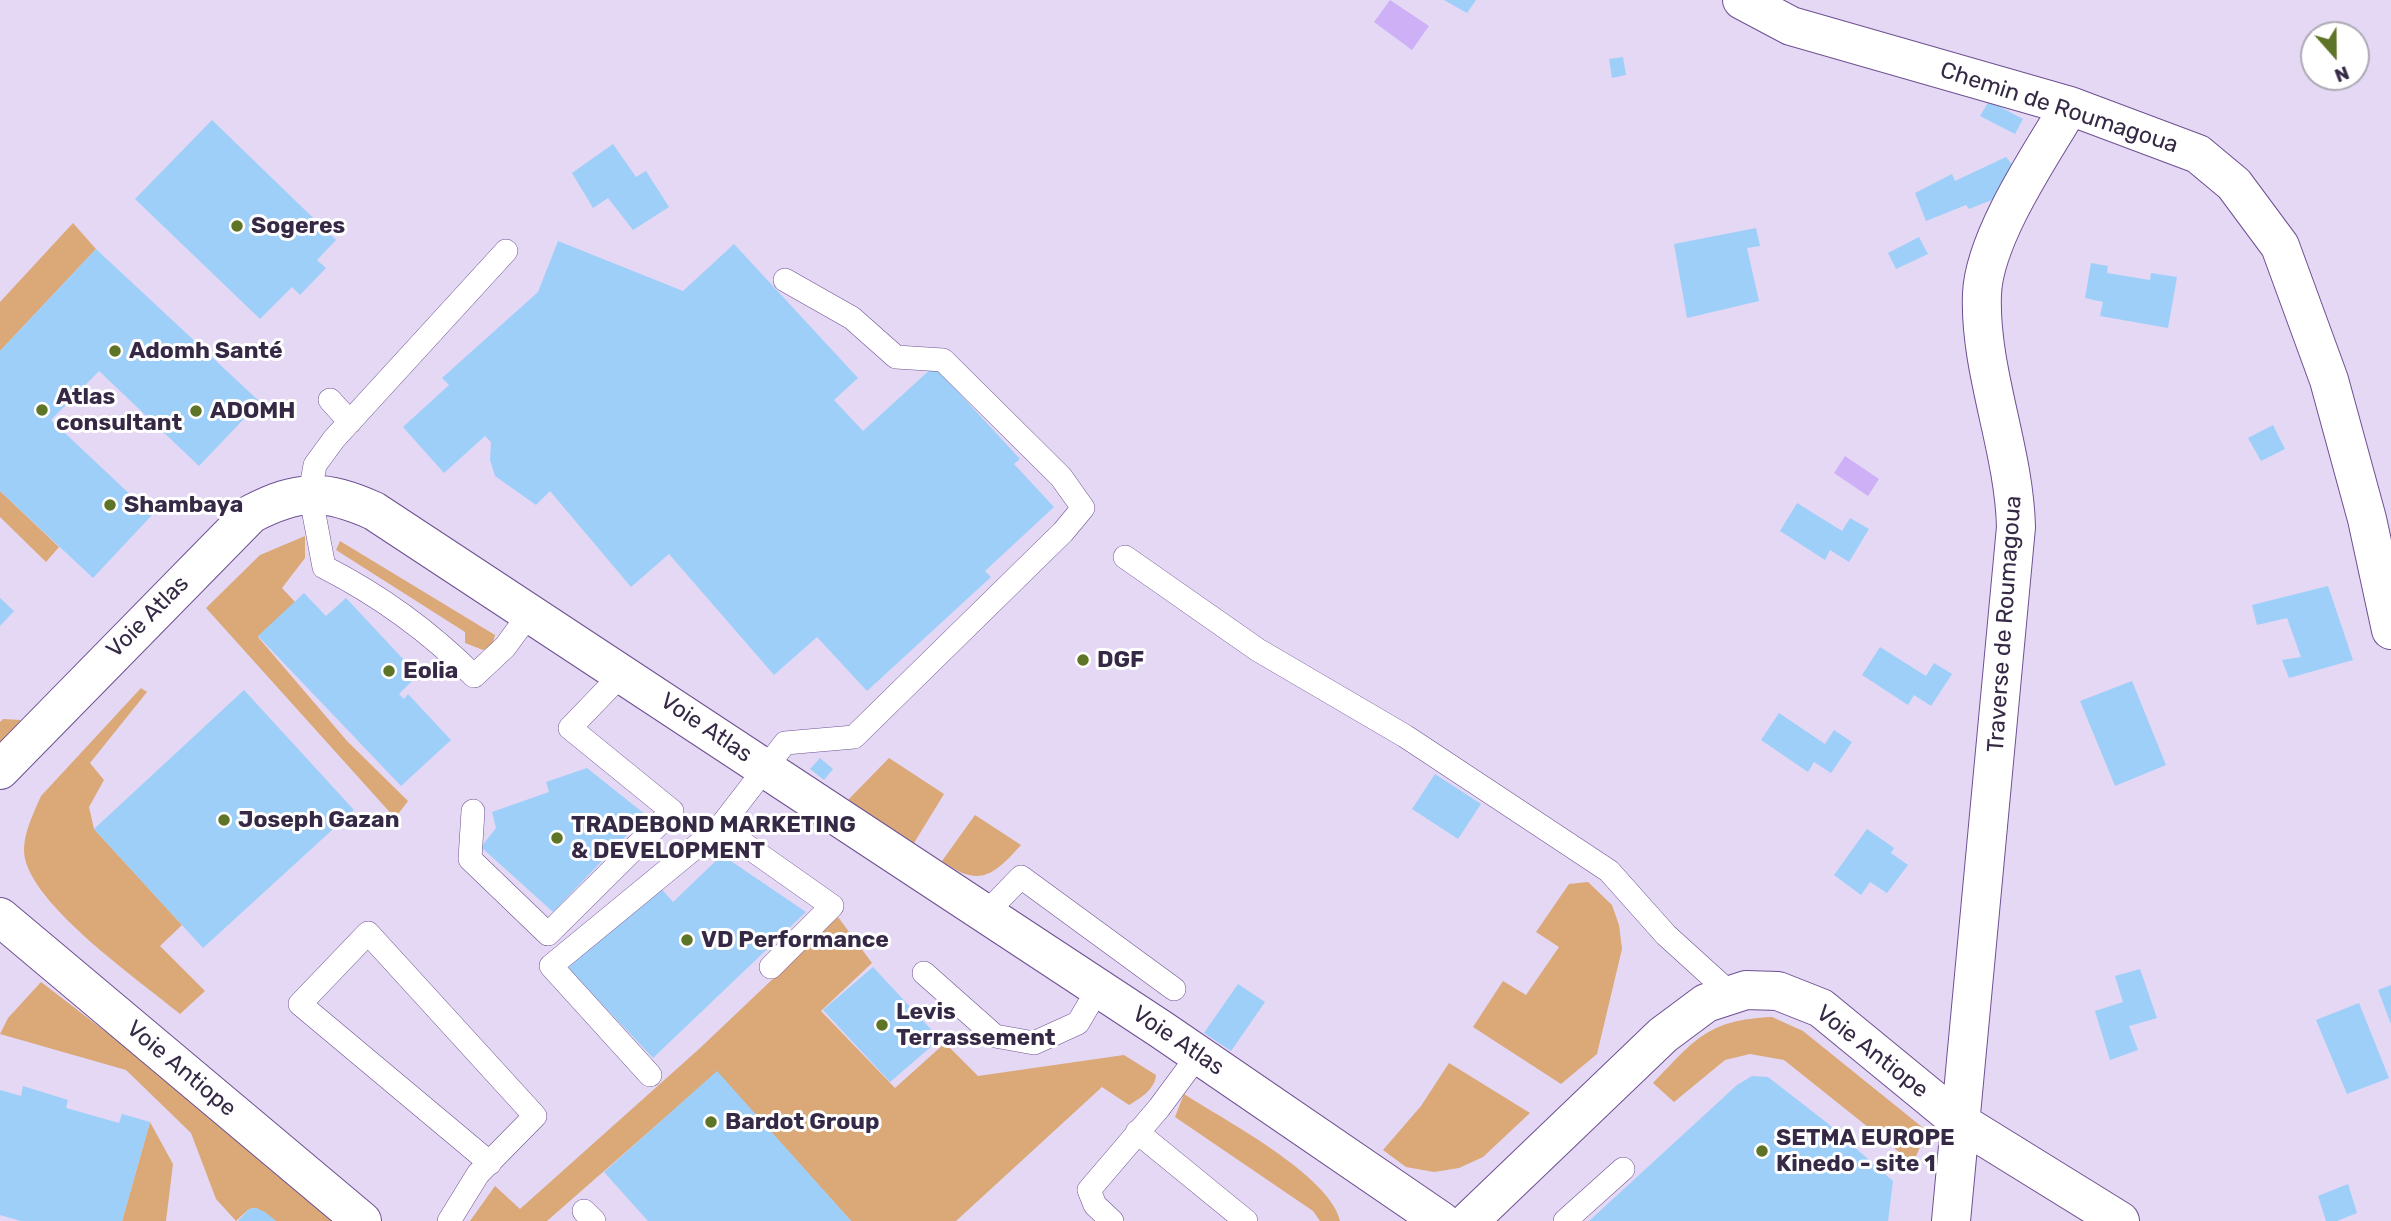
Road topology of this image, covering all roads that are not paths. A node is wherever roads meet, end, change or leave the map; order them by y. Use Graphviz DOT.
graph roads {
  1 [pos="1742,0"];
  2 [pos="2070,106"];
  3 [pos="506,251"];
  4 [pos="785,280"];
  5 [pos="330,400"];
  6 [pos="350,422"];
  7 [pos="310,493"];
  8 [pos="1125,557"];
  9 [pos="530,613"];
  10 [pos="2391,630"];
  11 [pos="623,673"];
  12 [pos="766,768"];
  13 [pos="0,770"];
  14 [pos="473,811"];
  15 [pos="720,827"];
  16 [pos="986,913"];
  17 [pos="0,917"];
  18 [pos="771,967"];
  19 [pos="924,973"];
  20 [pos="1098,989"];
  21 [pos="1174,989"];
  22 [pos="1731,995"];
  23 [pos="1199,1054"];
  24 [pos="650,1075"];
  25 [pos="1960,1122"];
  26 [pos="1137,1132"];
  27 [pos="489,1163"];
  28 [pos="1623,1169"];
  29 [pos="362,1221"];
  30 [pos="449,1221"];
  31 [pos="1112,1221"];
  32 [pos="1246,1221"];
  33 [pos="1441,1221"];
  34 [pos="1469,1221"];
  35 [pos="1565,1221"];
  36 [pos="1951,1221"];
  37 [pos="2120,1221"];
  1 -- 2 [label="street, Chemin de Roumagoua"];
  2 -- 10 [label="street, Chemin de Roumagoua"];
  2 -- 25 [label="street, Traverse de Roumagoua"];
  3 -- 6 [label="lane"];
  4 -- 12 [label="lane"];
  5 -- 6 [label="lane"];
  6 -- 7 [label="lane"];
  7 -- 9 [label="street, Voie Atlas"];
  7 -- 9 [label="lane"];
  7 -- 13 [label="street, Voie Atlas"];
  8 -- 22 [label="lane"];
  9 -- 11 [label="street, Voie Atlas"];
  11 -- 12 [label="street, Voie Atlas"];
  11 -- 14 [label="lane"];
  12 -- 15 [label="lane"];
  12 -- 16 [label="street, Voie Atlas"];
  15 -- 18 [label="lane"];
  15 -- 24 [label="lane"];
  16 -- 20 [label="street, Voie Atlas"];
  16 -- 21 [label="lane"];
  17 -- 29 [label="street, Voie Antiope"];
  19 -- 20 [label="lane"];
  20 -- 23 [label="street, Voie Atlas"];
  22 -- 25 [label="street, Voie Antiope"];
  22 -- 34 [label="street, Voie Antiope"];
  23 -- 26 [label="lane"];
  23 -- 33 [label="street, Voie Atlas"];
  25 -- 36 [label="street, Traverse de Roumagoua"];
  25 -- 37 [label="street, Voie Antiope"];
  26 -- 31 [label="lane"];
  26 -- 32 [label="lane"];
  27 -- 27 [label="lane"];
  27 -- 30 [label="lane"];
  28 -- 35 [label="lane"];
}
